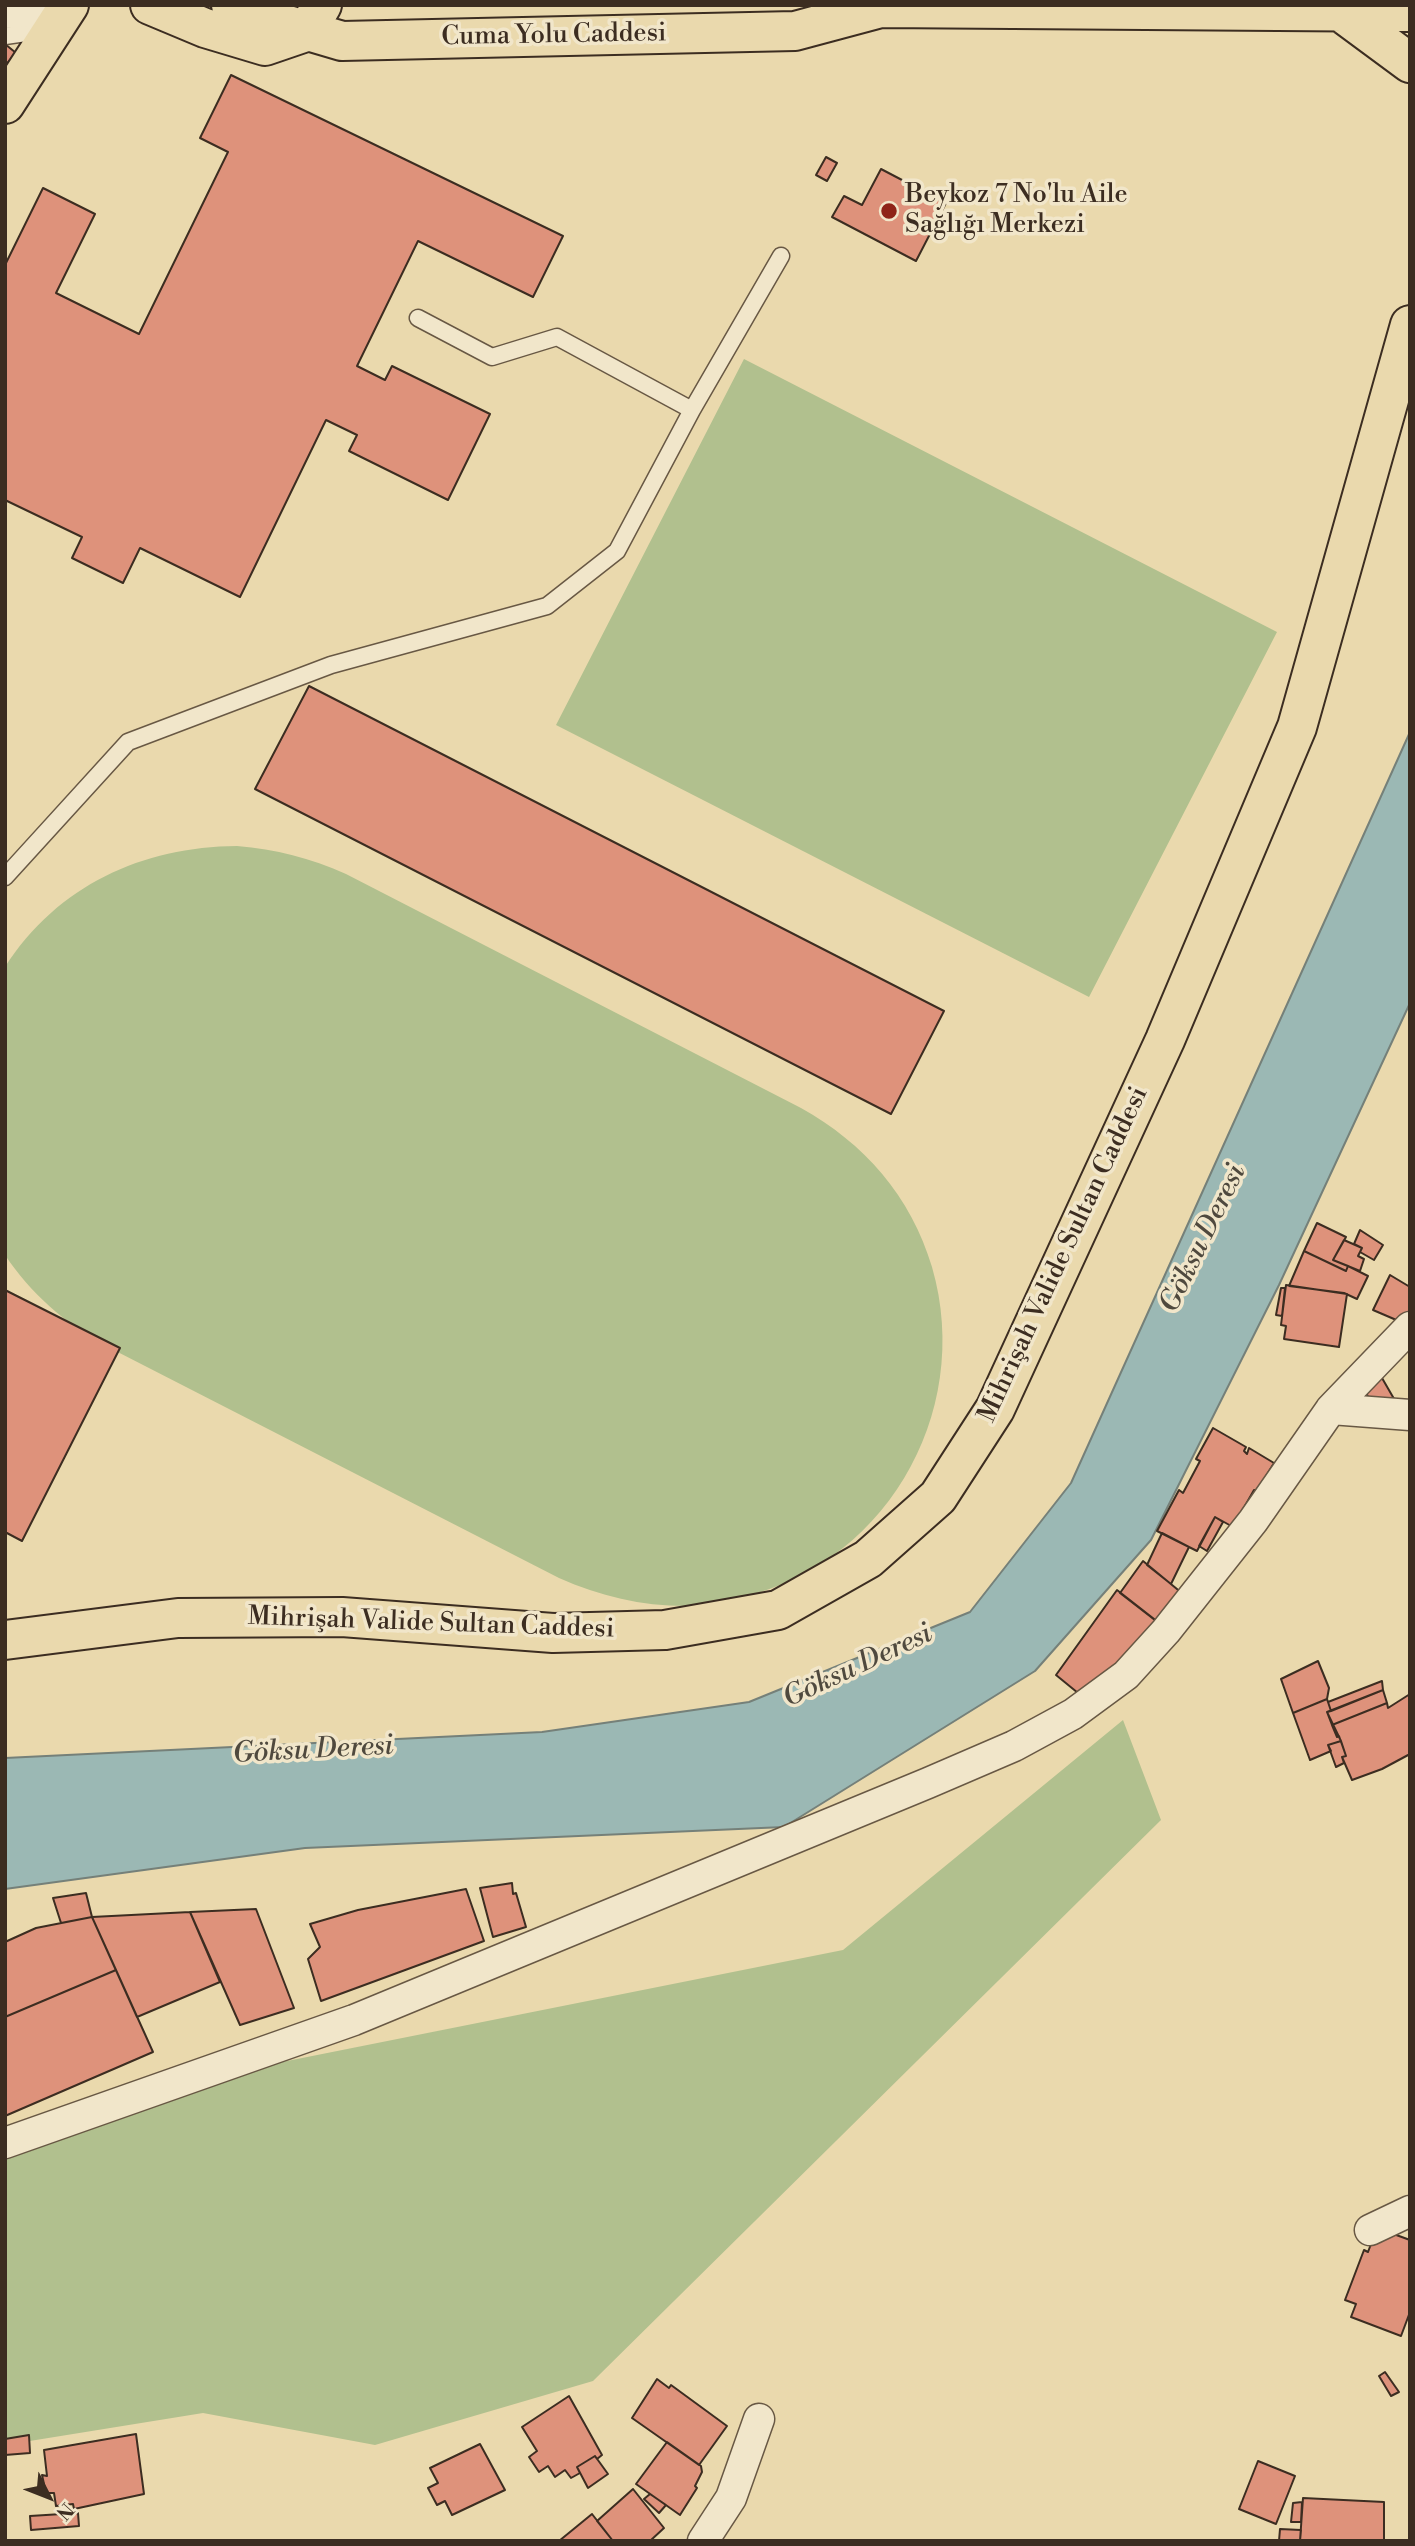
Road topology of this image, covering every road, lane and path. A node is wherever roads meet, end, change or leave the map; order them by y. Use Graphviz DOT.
graph roads {
  1 [pos="150,5"];
  2 [pos="231,5"];
  3 [pos="877,7"];
  4 [pos="1341,12"];
  5 [pos="1410,12"];
  6 [pos="62,14"];
  7 [pos="314,19"];
  8 [pos="8,32"];
  9 [pos="1410,63"];
  10 [pos="5,104"];
  11 [pos="781,256"];
  12 [pos="418,318"];
  13 [pos="1410,326"];
  14 [pos="692,410"];
  15 [pos="5,877"];
  16 [pos="1410,1327"];
  17 [pos="1331,1409"];
  18 [pos="1410,1415"];
  19 [pos="5,1640"];
  20 [pos="5,2143"];
  21 [pos="1410,2211"];
  22 [pos="1370,2230"];
  23 [pos="759,2419"];
  24 [pos="703,2541"];
  1 -- 7 [label="main road"];
  2 -- 7 [label="main road, Cuma Yolu Caddesi"];
  3 -- 4 [label="main road, Cuma Yolu Caddesi"];
  3 -- 7 [label="main road, Cuma Yolu Caddesi"];
  4 -- 5 [label="main road, Cuma Yolu Caddesi"];
  4 -- 9 [label="main road"];
  6 -- 8 [label="street"];
  6 -- 10 [label="main road"];
  11 -- 14 [label="lane"];
  12 -- 14 [label="lane"];
  13 -- 19 [label="main road, Mihrişah Valide Sultan Caddesi"];
  14 -- 15 [label="lane"];
  16 -- 17 [label="street"];
  17 -- 18 [label="street"];
  17 -- 20 [label="street"];
  21 -- 22 [label="street"];
  23 -- 24 [label="street"];
}
